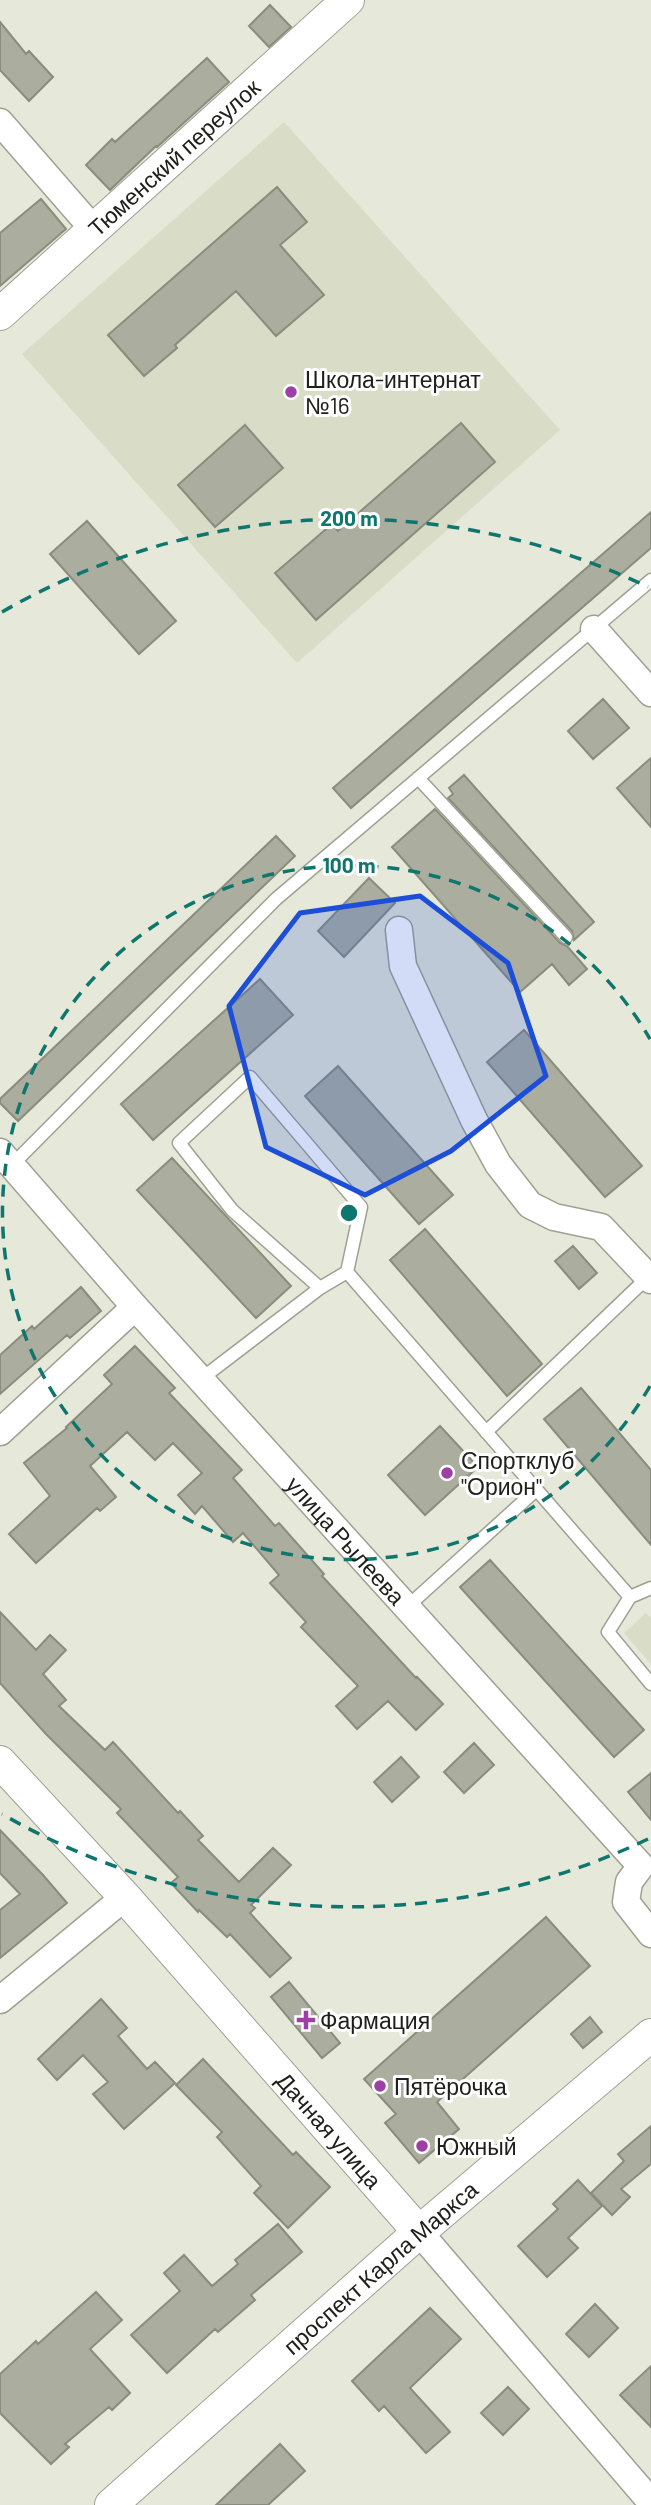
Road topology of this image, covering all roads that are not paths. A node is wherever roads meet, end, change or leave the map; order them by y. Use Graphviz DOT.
graph roads {
  1 [pos="348,0"];
  2 [pos="0,122"];
  3 [pos="94,230"];
  4 [pos="0,314"];
  5 [pos="651,580"];
  6 [pos="594,629"];
  7 [pos="651,693"];
  8 [pos="418,778"];
  9 [pos="399,930"];
  10 [pos="566,937"];
  11 [pos="6,1158"];
  12 [pos="347,1272"];
  13 [pos="650,1279"];
  14 [pos="320,1288"];
  15 [pos="135,1307"];
  16 [pos="201,1379"];
  17 [pos="0,1432"];
  18 [pos="486,1432"];
  19 [pos="536,1490"];
  20 [pos="651,1588"];
  21 [pos="630,1597"];
  22 [pos="407,1607"];
  23 [pos="651,1684"];
  24 [pos="0,1762"];
  25 [pos="646,1861"];
  26 [pos="125,1897"];
  27 [pos="651,1934"];
  28 [pos="0,2000"];
  29 [pos="651,2035"];
  30 [pos="419,2232"];
  31 [pos="651,2502"];
  32 [pos="111,2505"];
  1 -- 3 [label="street, Тюменский переулок"];
  2 -- 3 [label="street"];
  3 -- 4 [label="street, Тюменский переулок"];
  5 -- 6 [label="lane"];
  6 -- 7 [label="street"];
  6 -- 8 [label="lane"];
  8 -- 10 [label="lane"];
  8 -- 11 [label="lane"];
  9 -- 13 [label="street"];
  11 -- 15 [label="street, улица Рылеева"];
  12 -- 14 [label="lane"];
  12 -- 14 [label="lane"];
  12 -- 18 [label="lane"];
  13 -- 18 [label="lane"];
  14 -- 16 [label="lane"];
  15 -- 16 [label="street, улица Рылеева"];
  15 -- 17 [label="street"];
  16 -- 22 [label="street, улица Рылеева"];
  18 -- 19 [label="lane"];
  19 -- 21 [label="lane"];
  19 -- 22 [label="lane"];
  20 -- 21 [label="lane"];
  21 -- 23 [label="lane"];
  22 -- 25 [label="street, улица Рылеева"];
  24 -- 26 [label="street, Дачная улица"];
  25 -- 27 [label="street, улица Рылеева"];
  26 -- 28 [label="street"];
  26 -- 30 [label="street, Дачная улица"];
  29 -- 30 [label="street, проспект Карла Маркса"];
  30 -- 31 [label="street, Дачная улица"];
  30 -- 32 [label="street, проспект Карла Маркса"];
}
